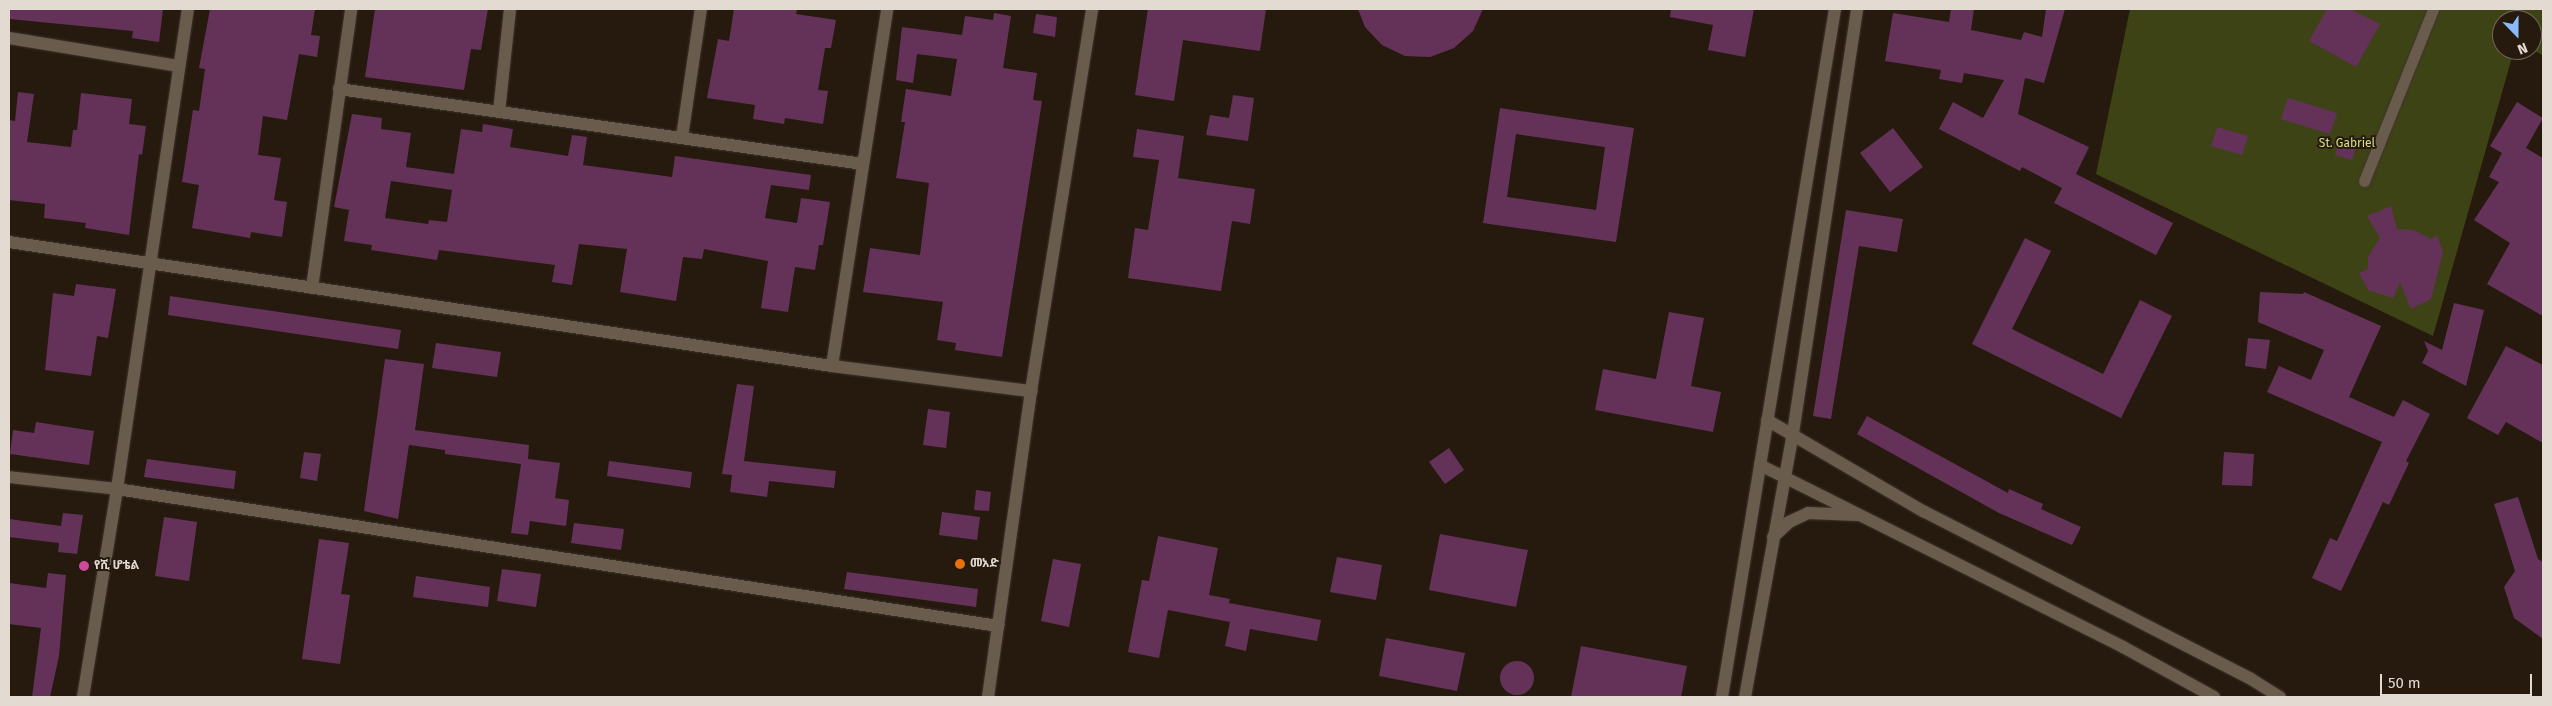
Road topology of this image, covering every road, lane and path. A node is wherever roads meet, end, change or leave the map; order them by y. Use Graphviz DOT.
graph roads {
  1 [pos="188,9"];
  2 [pos="351,9"];
  3 [pos="510,9"];
  4 [pos="701,9"];
  5 [pos="887,9"];
  6 [pos="1092,9"];
  7 [pos="1835,9"];
  8 [pos="1857,9"];
  9 [pos="2433,9"];
  10 [pos="9,38"];
  11 [pos="178,66"];
  12 [pos="339,89"];
  13 [pos="500,112"];
  14 [pos="682,137"];
  15 [pos="863,164"];
  16 [pos="2364,181"];
  17 [pos="9,242"];
  18 [pos="148,263"];
  19 [pos="312,288"];
  20 [pos="832,366"];
  21 [pos="1031,391"];
  22 [pos="1767,420"];
  23 [pos="1793,433"];
  24 [pos="1760,465"];
  25 [pos="1784,476"];
  26 [pos="9,477"];
  27 [pos="117,489"];
  28 [pos="1857,514"];
  29 [pos="1773,537"];
  30 [pos="998,626"];
  31 [pos="83,697"];
  32 [pos="988,697"];
  33 [pos="1722,697"];
  34 [pos="1745,697"];
  35 [pos="2214,697"];
  36 [pos="2280,697"];
  1 -- 11 [label="street"];
  2 -- 12 [label="street"];
  3 -- 13 [label="street"];
  4 -- 14 [label="street"];
  5 -- 15 [label="street"];
  6 -- 21 [label="street"];
  7 -- 22 [label="street"];
  8 -- 23 [label="street"];
  9 -- 16 [label="lane"];
  10 -- 11 [label="street"];
  11 -- 18 [label="street"];
  12 -- 13 [label="street"];
  12 -- 19 [label="street"];
  13 -- 14 [label="street"];
  14 -- 15 [label="street"];
  15 -- 20 [label="street"];
  17 -- 18 [label="street"];
  18 -- 19 [label="street"];
  18 -- 27 [label="street"];
  19 -- 20 [label="street"];
  20 -- 21 [label="street"];
  21 -- 30 [label="street"];
  22 -- 23 [label="street"];
  22 -- 24 [label="street"];
  23 -- 25 [label="street"];
  23 -- 36 [label="street"];
  24 -- 25 [label="street"];
  24 -- 33 [label="street"];
  25 -- 28 [label="street"];
  25 -- 29 [label="street"];
  26 -- 27 [label="street"];
  27 -- 30 [label="street"];
  27 -- 31 [label="street"];
  28 -- 29 [label="street"];
  28 -- 35 [label="street"];
  29 -- 34 [label="street"];
  30 -- 32 [label="street"];
}
